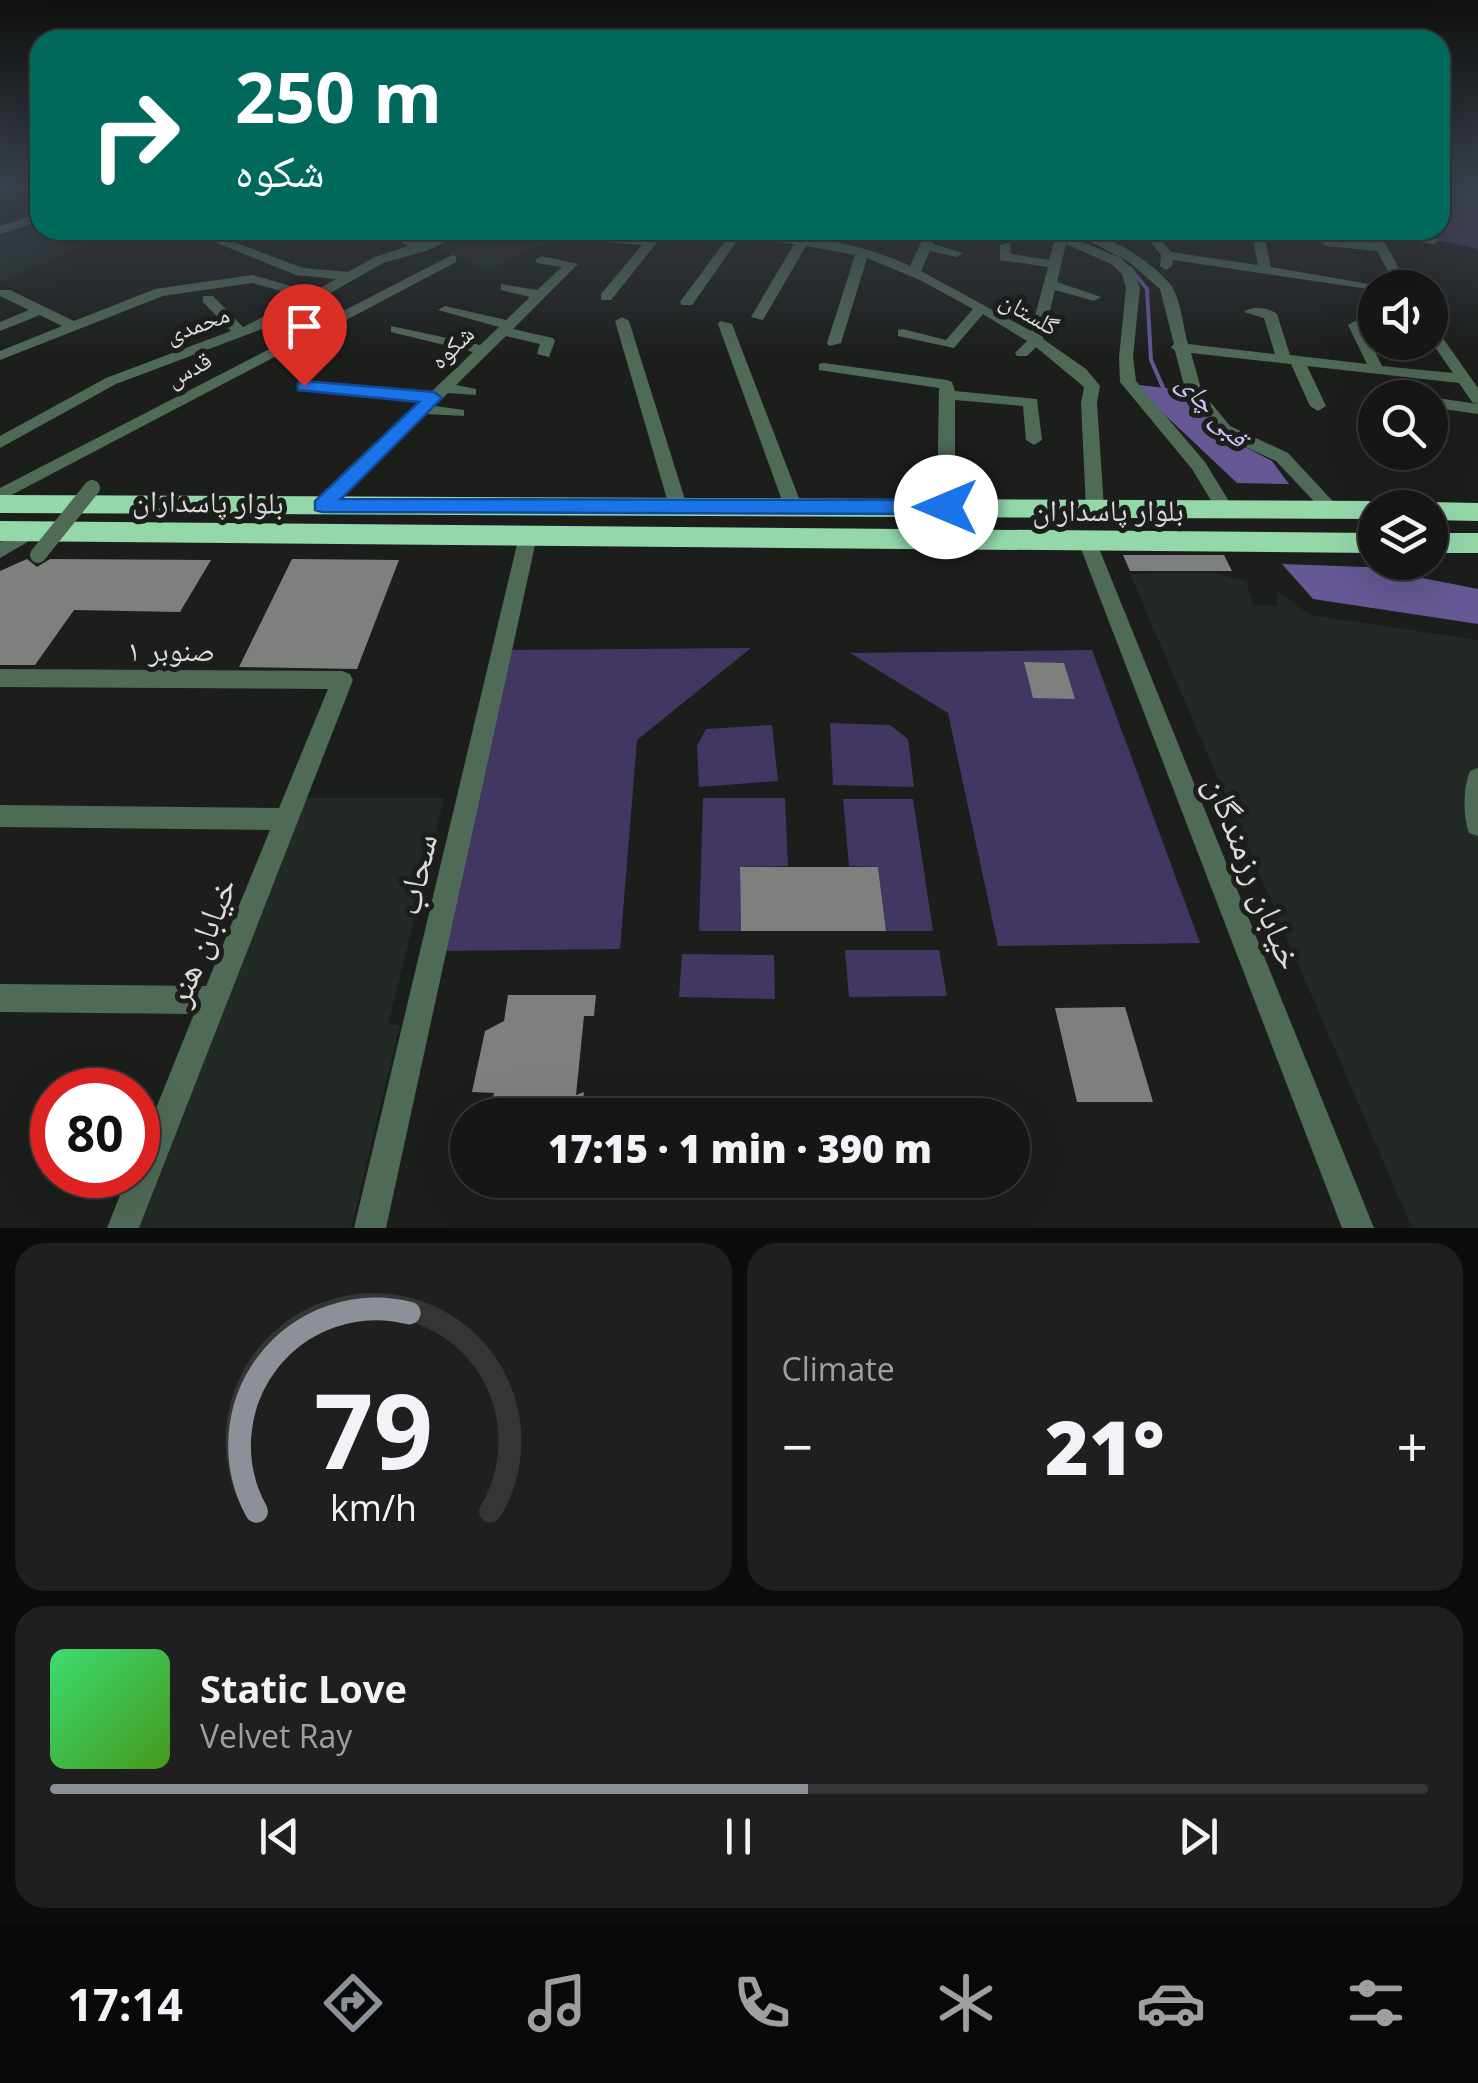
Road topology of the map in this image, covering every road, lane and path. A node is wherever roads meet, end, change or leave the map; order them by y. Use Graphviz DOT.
graph roads {
  1 [pos="228,244"];
  2 [pos="414,244"];
  3 [pos="430,244"];
  4 [pos="649,244"];
  5 [pos="729,244"];
  6 [pos="798,244"];
  7 [pos="823,244"];
  8 [pos="837,244"];
  9 [pos="1062,244"];
  10 [pos="1086,244"];
  11 [pos="1095,244"];
  12 [pos="1158,244"];
  13 [pos="1260,244"];
  14 [pos="1348,244"];
  15 [pos="1380,244"];
  16 [pos="1006,245"];
  17 [pos="925,246"];
  18 [pos="422,248"];
  19 [pos="835,248"];
  20 [pos="1383,248"];
  21 [pos="862,253"];
  22 [pos="957,253"];
  23 [pos="1167,255"];
  24 [pos="452,259"];
  25 [pos="541,260"];
  26 [pos="1051,264"];
  27 [pos="1264,269"];
  28 [pos="1395,270"];
  29 [pos="912,272"];
  30 [pos="347,276"];
  31 [pos="928,281"];
  32 [pos="1048,284"];
  33 [pos="1358,284"];
  34 [pos="506,288"];
  35 [pos="1166,288"];
  36 [pos="5,293"];
  37 [pos="540,295"];
  38 [pos="317,297"];
  39 [pos="606,297"];
  40 [pos="919,297"];
  41 [pos="1094,297"];
  42 [pos="208,299"];
  43 [pos="687,302"];
  44 [pos="355,309"];
  45 [pos="40,310"];
  46 [pos="445,310"];
  47 [pos="980,310"];
  48 [pos="1251,312"];
  49 [pos="374,317"];
  50 [pos="758,317"];
  51 [pos="622,321"];
  52 [pos="725,324"];
  53 [pos="1355,325"];
  54 [pos="73,326"];
  55 [pos="0,327"];
  56 [pos="506,328"];
  57 [pos="396,329"];
  58 [pos="239,331"];
  59 [pos="903,332"];
  60 [pos="1036,340"];
  61 [pos="834,343"];
  62 [pos="286,345"];
  63 [pos="1178,347"];
  64 [pos="483,350"];
  65 [pos="1022,353"];
  66 [pos="544,354"];
  67 [pos="0,356"];
  68 [pos="1448,358"];
  69 [pos="308,359"];
  70 [pos="1291,360"];
  71 [pos="824,367"];
  72 [pos="1377,370"];
  73 [pos="1462,379"];
  74 [pos="1090,381"];
  75 [pos="1128,382"];
  76 [pos="304,386"];
  77 [pos="946,389"];
  78 [pos="470,392"];
  79 [pos="433,398"];
  80 [pos="1478,399"];
  81 [pos="1448,404"];
  82 [pos="1318,406"];
  83 [pos="1478,408"];
  84 [pos="458,413"];
  85 [pos="143,420"];
  86 [pos="167,431"];
  87 [pos="4,434"];
  88 [pos="1034,440"];
  89 [pos="92,488"];
  90 [pos="0,494"];
  91 [pos="0,504"];
  92 [pos="322,506"];
  93 [pos="678,506"];
  94 [pos="793,506"];
  95 [pos="946,507"];
  96 [pos="1095,508"];
  97 [pos="1224,508"];
  98 [pos="1332,510"];
  99 [pos="1358,510"];
  100 [pos="1448,511"];
  101 [pos="1478,512"];
  102 [pos="0,531"];
  103 [pos="528,536"];
  104 [pos="1086,541"];
  105 [pos="1358,543"];
  106 [pos="1448,543"];
  107 [pos="1478,543"];
  108 [pos="34,544"];
  109 [pos="0,551"];
  110 [pos="0,678"];
  111 [pos="342,680"];
  112 [pos="1478,778"];
  113 [pos="0,816"];
  114 [pos="286,819"];
  115 [pos="1478,826"];
  116 [pos="0,998"];
  117 [pos="214,1000"];
  118 [pos="123,1228"];
  119 [pos="370,1228"];
  120 [pos="1358,1228"];
  1 -- 30 [label="street"];
  2 -- 18 [label="street"];
  3 -- 18 [label="street, محمدی"];
  4 -- 39 [label="street"];
  5 -- 43 [label="street"];
  6 -- 50 [label="street"];
  7 -- 19 [label="street, گلستان"];
  8 -- 19 [label="street"];
  9 -- 26 [label="street"];
  10 -- 75 [label="street"];
  11 -- 35 [label="street"];
  12 -- 23 [label="street"];
  13 -- 27 [label="street"];
  14 -- 20 [label="street"];
  15 -- 20 [label="street"];
  16 -- 26 [label="street"];
  17 -- 22 [label="street"];
  17 -- 29 [label="street"];
  18 -- 30 [label="street, محمدی"];
  19 -- 21 [label="street, گلستان"];
  20 -- 28 [label="street"];
  21 -- 29 [label="street, گلستان"];
  21 -- 61 [label="street"];
  23 -- 27 [label="street"];
  23 -- 35 [label="street"];
  24 -- 44 [label="street, قدس"];
  25 -- 37 [label="street, شکوه"];
  26 -- 32 [label="street"];
  27 -- 33 [label="street"];
  29 -- 31 [label="street, گلستان"];
  30 -- 38 [label="street, محمدی"];
  31 -- 40 [label="street"];
  31 -- 47 [label="street, گلستان"];
  32 -- 41 [label="street"];
  32 -- 60 [label="street"];
  34 -- 37 [label="street"];
  35 -- 63 [label="street"];
  36 -- 45 [label="street"];
  37 -- 56 [label="street, شکوه"];
  38 -- 54 [label="street"];
  38 -- 58 [label="street, محمدی"];
  42 -- 58 [label="street"];
  44 -- 49 [label="street"];
  44 -- 62 [label="street, قدس"];
  45 -- 54 [label="street"];
  45 -- 55 [label="street"];
  46 -- 56 [label="street"];
  47 -- 59 [label="street"];
  47 -- 60 [label="street, گلستان"];
  48 -- 70 [label="street"];
  51 -- 93 [label="street"];
  52 -- 94 [label="street"];
  53 -- 72 [label="street"];
  54 -- 67 [label="street"];
  56 -- 64 [label="street, شکوه"];
  56 -- 66 [label="street"];
  57 -- 64 [label="street"];
  58 -- 87 [label="street, محمدی"];
  60 -- 65 [label="street"];
  60 -- 74 [label="street, گلستان"];
  62 -- 69 [label="street"];
  62 -- 85 [label="street, قدس"];
  63 -- 70 [label="street"];
  63 -- 98 [label="street"];
  64 -- 79 [label="street, شکوه"];
  68 -- 73 [label="street"];
  70 -- 72 [label="street"];
  70 -- 82 [label="street"];
  71 -- 77 [label="street"];
  72 -- 73 [label="street"];
  73 -- 80 [label="street"];
  74 -- 75 [label="street"];
  74 -- 96 [label="street"];
  75 -- 97 [label="street"];
  76 -- 79 [label="street"];
  77 -- 88 [label="street"];
  77 -- 95 [label="street"];
  78 -- 79 [label="street"];
  79 -- 84 [label="street"];
  79 -- 92 [label="street, شکوه"];
  81 -- 83 [label="street"];
  85 -- 86 [label="street"];
  85 -- 90 [label="street, قدس"];
  89 -- 108 [label="street, bridge"];
  91 -- 92 [label="highway, بلوار پاسداران"];
  92 -- 93 [label="highway, بلوار پاسداران"];
  93 -- 94 [label="highway, بلوار پاسداران"];
  94 -- 95 [label="highway, بلوار پاسداران"];
  95 -- 96 [label="highway, بلوار پاسداران"];
  96 -- 97 [label="highway, بلوار پاسداران"];
  97 -- 98 [label="highway, بلوار پاسداران"];
  98 -- 99 [label="highway, بلوار پاسداران"];
  100 -- 101 [label="highway"];
  102 -- 108 [label="highway, بلوار پاسداران"];
  103 -- 104 [label="highway, بلوار پاسداران"];
  103 -- 108 [label="highway, بلوار پاسداران"];
  103 -- 119 [label="street, سحاب"];
  104 -- 105 [label="highway, بلوار پاسداران"];
  104 -- 120 [label="street, خیابان رزمندگان"];
  106 -- 107 [label="highway"];
  108 -- 109 [label="street"];
  110 -- 111 [label="street, صنوبر ۱"];
  111 -- 114 [label="street, خیابان هنر"];
  112 -- 115 [label="street"];
  113 -- 114 [label="street"];
  114 -- 117 [label="street, خیابان هنر"];
  116 -- 117 [label="street"];
  117 -- 118 [label="street, خیابان هنر"];
}
